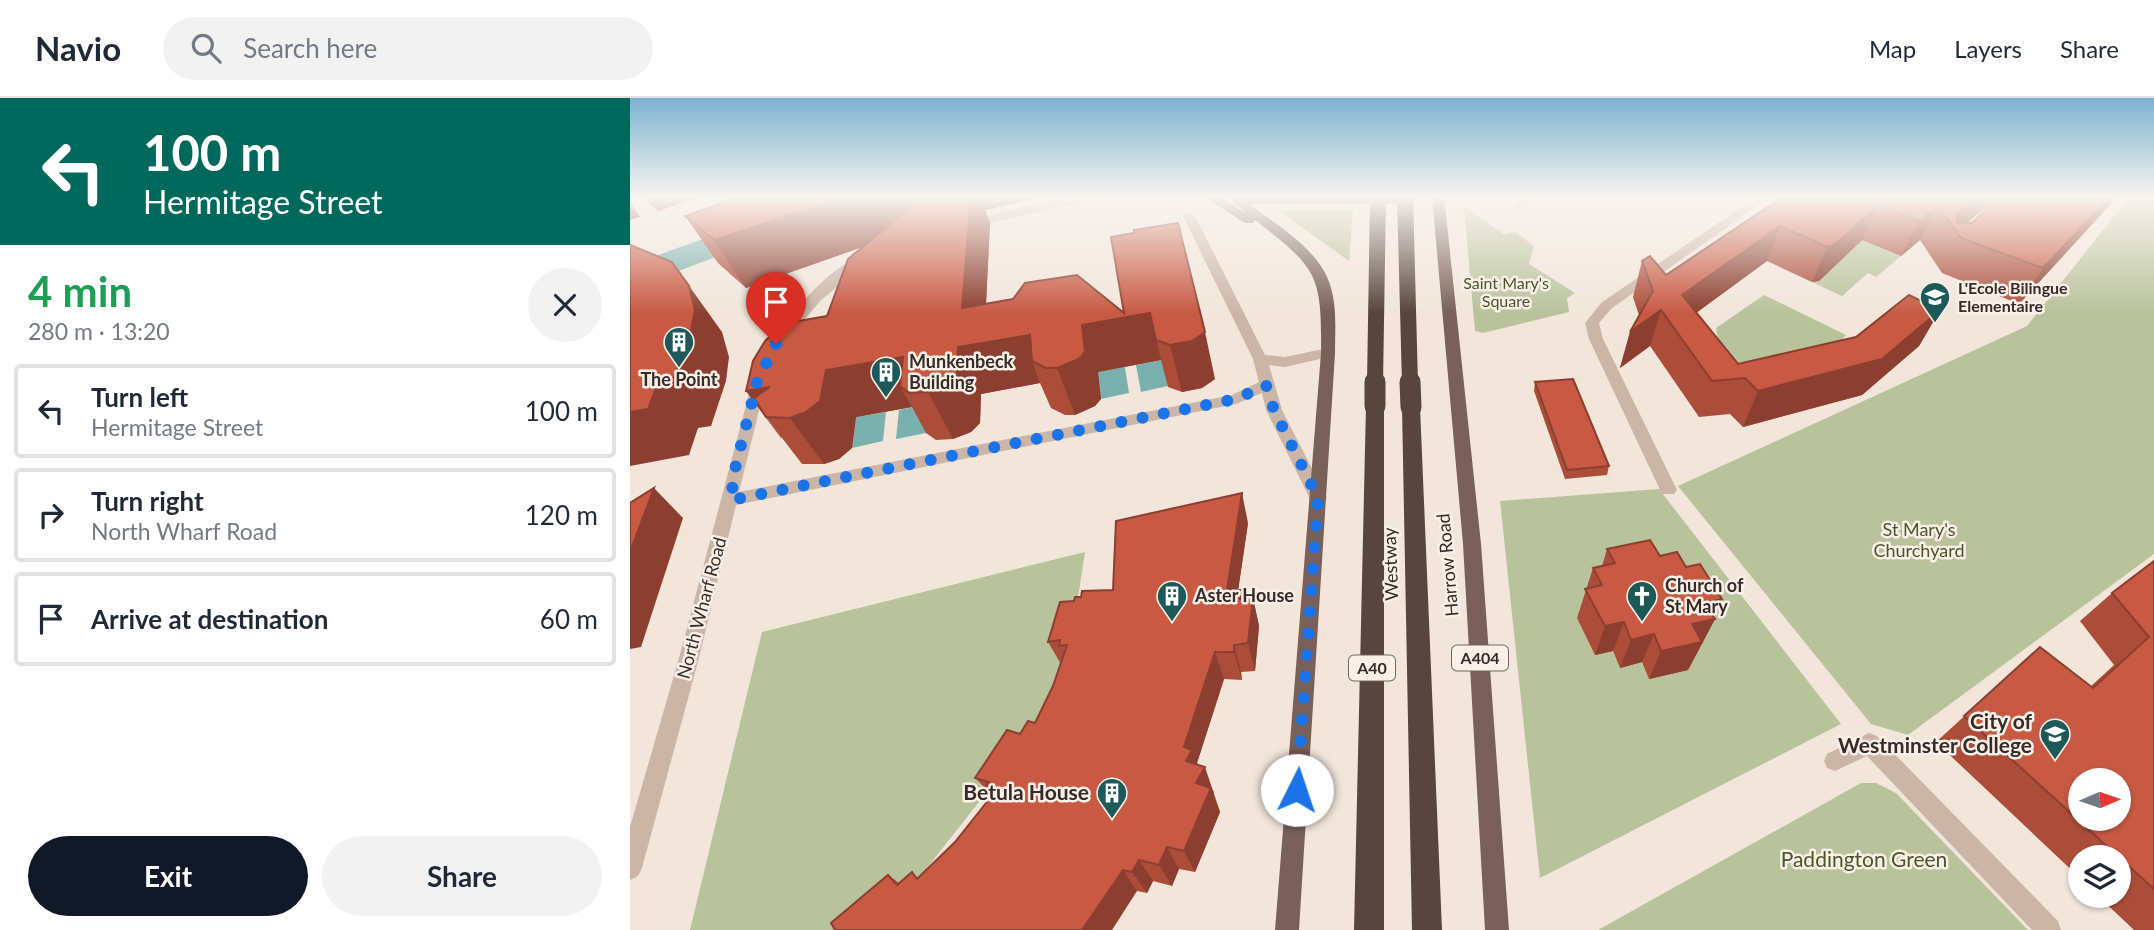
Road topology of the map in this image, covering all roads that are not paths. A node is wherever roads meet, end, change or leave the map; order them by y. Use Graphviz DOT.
graph roads {
  1 [pos="1195,235"];
  2 [pos="1277,235"];
  3 [pos="1280,235"];
  4 [pos="1377,235"];
  5 [pos="1406,235"];
  6 [pos="1442,235"];
  7 [pos="1709,235"];
  8 [pos="1286,240"];
  9 [pos="880,252"];
  10 [pos="1328,353"];
  11 [pos="1260,359"];
  12 [pos="1266,385"];
  13 [pos="1668,490"];
  14 [pos="1318,498"];
  15 [pos="731,500"];
  16 [pos="1835,761"];
  17 [pos="630,868"];
  18 [pos="1287,927"];
  19 [pos="1369,930"];
  20 [pos="1427,930"];
  21 [pos="1497,930"];
  22 [pos="2049,930"];
  1 -- 11 [label="street"];
  2 -- 8 [label="main road"];
  3 -- 8 [label="main road"];
  4 -- 19 [label="highway, Westway / A40, bridge"];
  5 -- 20 [label="highway, Westway / A40, bridge"];
  6 -- 21 [label="main road, Harrow Road / A404"];
  7 -- 13 [label="street"];
  8 -- 10 [label="main road"];
  9 -- 15 [label="street, North Wharf Road"];
  10 -- 11 [label="street"];
  10 -- 14 [label="main road"];
  11 -- 12 [label="street"];
  12 -- 14 [label="street"];
  12 -- 15 [label="street"];
  14 -- 18 [label="main road"];
  15 -- 17 [label="street, North Wharf Road"];
  16 -- 22 [label="street"];
}
